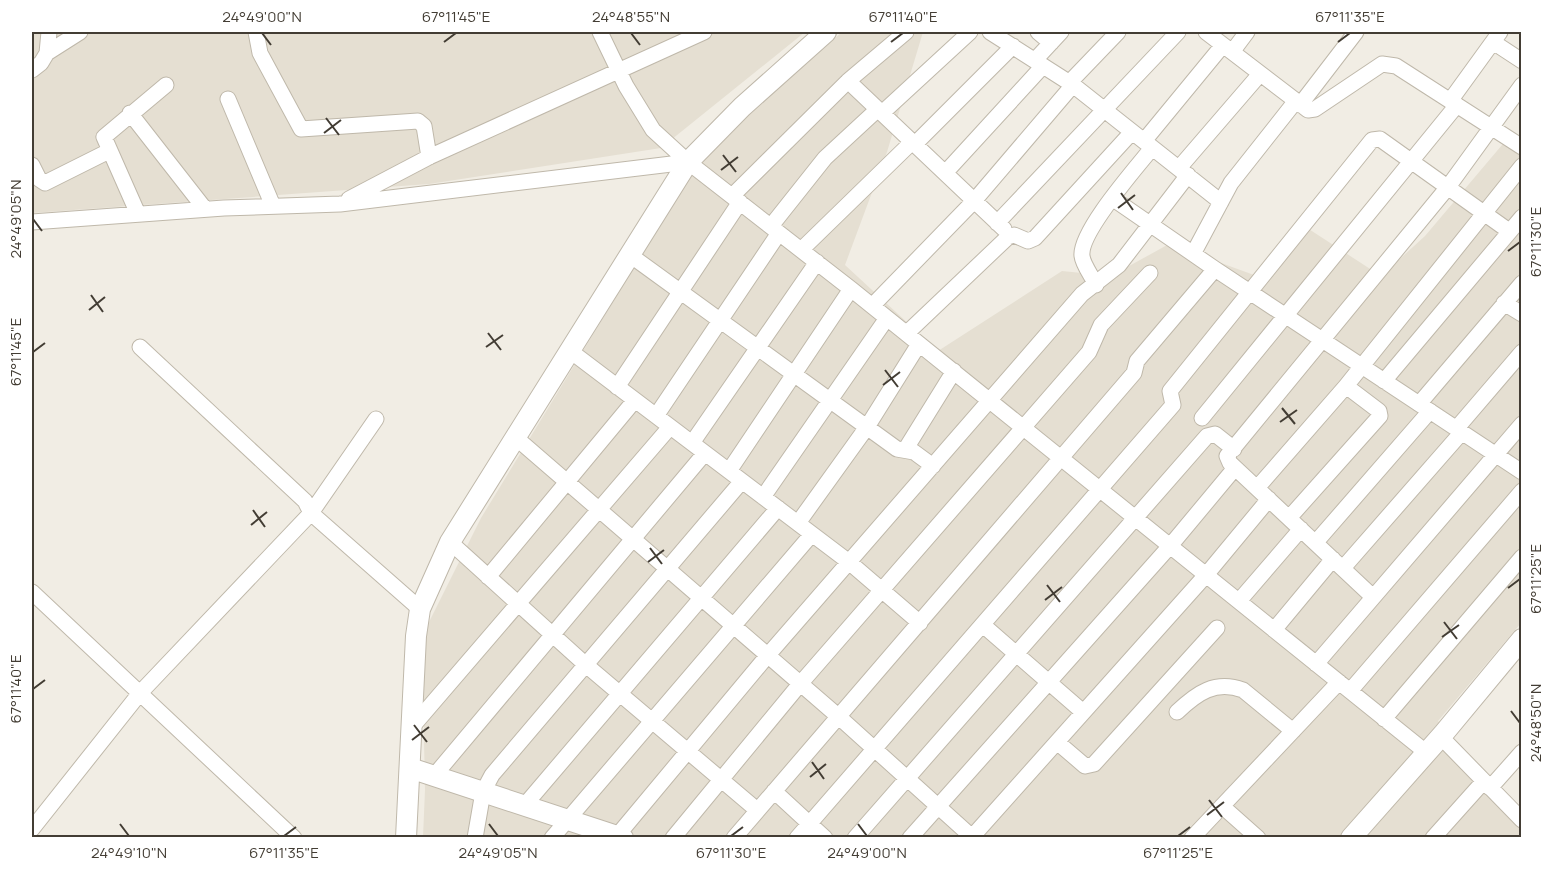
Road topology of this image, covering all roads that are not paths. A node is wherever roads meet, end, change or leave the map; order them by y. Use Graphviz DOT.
graph roads {
  1 [pos="49,32"];
  2 [pos="80,32"];
  3 [pos="256,32"];
  4 [pos="600,32"];
  5 [pos="704,32"];
  6 [pos="826,32"];
  7 [pos="906,32"];
  8 [pos="970,32"];
  9 [pos="990,32"];
  10 [pos="1038,32"];
  11 [pos="1118,32"];
  12 [pos="1178,32"];
  13 [pos="1206,32"];
  14 [pos="1247,32"];
  15 [pos="1356,32"];
  16 [pos="1056,37"];
  17 [pos="1497,37"];
  18 [pos="1013,46"];
  19 [pos="1228,48"];
  20 [pos="47,53"];
  21 [pos="1521,61"];
  22 [pos="1039,63"];
  23 [pos="32,70"];
  24 [pos="619,71"];
  25 [pos="1260,74"];
  26 [pos="848,81"];
  27 [pos="1071,84"];
  28 [pos="166,85"];
  29 [pos="1521,85"];
  30 [pos="228,99"];
  31 [pos="1298,103"];
  32 [pos="1454,103"];
  33 [pos="1103,110"];
  34 [pos="880,111"];
  35 [pos="130,113"];
  36 [pos="1491,128"];
  37 [pos="1143,140"];
  38 [pos="913,143"];
  39 [pos="1521,147"];
  40 [pos="109,152"];
  41 [pos="429,157"];
  42 [pos="1413,161"];
  43 [pos="688,162"];
  44 [pos="32,165"];
  45 [pos="1521,166"];
  46 [pos="1183,172"];
  47 [pos="945,173"];
  48 [pos="1448,187"];
  49 [pos="1112,198"];
  50 [pos="736,199"];
  51 [pos="974,201"];
  52 [pos="1221,202"];
  53 [pos="340,204"];
  54 [pos="273,206"];
  55 [pos="205,209"];
  56 [pos="1482,212"];
  57 [pos="138,214"];
  58 [pos="1521,218"];
  59 [pos="32,222"];
  60 [pos="997,223"];
  61 [pos="1150,225"];
  62 [pos="775,229"];
  63 [pos="1509,231"];
  64 [pos="1011,236"];
  65 [pos="801,250"];
  66 [pos="630,255"];
  67 [pos="1193,255"];
  68 [pos="817,262"];
  69 [pos="1215,269"];
  70 [pos="1150,273"];
  71 [pos="1521,283"];
  72 [pos="1096,285"];
  73 [pos="851,289"];
  74 [pos="681,292"];
  75 [pos="1250,292"];
  76 [pos="1504,303"];
  77 [pos="872,306"];
  78 [pos="1521,314"];
  79 [pos="1287,316"];
  80 [pos="887,318"];
  81 [pos="722,322"];
  82 [pos="907,333"];
  83 [pos="1324,341"];
  84 [pos="919,344"];
  85 [pos="140,347"];
  86 [pos="758,348"];
  87 [pos="569,350"];
  88 [pos="1521,352"];
  89 [pos="1360,365"];
  90 [pos="954,371"];
  91 [pos="794,374"];
  92 [pos="1384,381"];
  93 [pos="1346,386"];
  94 [pos="617,387"];
  95 [pos="635,400"];
  96 [pos="990,400"];
  97 [pos="831,401"];
  98 [pos="1424,408"];
  99 [pos="656,416"];
  100 [pos="1202,418"];
  101 [pos="376,419"];
  102 [pos="1521,424"];
  103 [pos="1022,426"];
  104 [pos="670,427"];
  105 [pos="867,427"];
  106 [pos="1459,430"];
  107 [pos="514,436"];
  108 [pos="692,443"];
  109 [pos="1234,449"];
  110 [pos="905,450"];
  111 [pos="705,453"];
  112 [pos="1495,455"];
  113 [pos="1063,458"];
  114 [pos="933,466"];
  115 [pos="1235,468"];
  116 [pos="729,471"];
  117 [pos="1521,472"];
  118 [pos="742,481"];
  119 [pos="568,483"];
  120 [pos="1101,490"];
  121 [pos="1521,492"];
  122 [pos="1263,494"];
  123 [pos="763,497"];
  124 [pos="778,508"];
  125 [pos="600,510"];
  126 [pos="311,513"];
  127 [pos="1136,518"];
  128 [pos="1289,518"];
  129 [pos="798,523"];
  130 [pos="1301,529"];
  131 [pos="812,534"];
  132 [pos="633,539"];
  133 [pos="450,542"];
  134 [pos="1316,542"];
  135 [pos="1170,546"];
  136 [pos="1521,557"];
  137 [pos="849,562"];
  138 [pos="1338,563"];
  139 [pos="668,569"];
  140 [pos="1206,575"];
  141 [pos="488,577"];
  142 [pos="881,590"];
  143 [pos="32,592"];
  144 [pos="700,597"];
  145 [pos="1373,597"];
  146 [pos="1239,602"];
  147 [pos="519,604"];
  148 [pos="420,609"];
  149 [pos="920,623"];
  150 [pos="983,625"];
  151 [pos="735,627"];
  152 [pos="1217,628"];
  153 [pos="1274,630"];
  154 [pos="553,634"];
  155 [pos="1521,639"];
  156 [pos="1016,654"];
  157 [pos="768,655"];
  158 [pos="1316,664"];
  159 [pos="586,665"];
  160 [pos="1048,683"];
  161 [pos="800,684"];
  162 [pos="1344,687"];
  163 [pos="140,693"];
  164 [pos="619,693"];
  165 [pos="1083,712"];
  166 [pos="1177,712"];
  167 [pos="838,717"];
  168 [pos="1384,718"];
  169 [pos="652,722"];
  170 [pos="412,727"];
  171 [pos="1293,730"];
  172 [pos="1441,737"];
  173 [pos="1057,742"];
  174 [pos="873,748"];
  175 [pos="687,752"];
  176 [pos="1427,753"];
  177 [pos="1519,758"];
  178 [pos="410,768"];
  179 [pos="434,776"];
  180 [pos="906,777"];
  181 [pos="722,779"];
  182 [pos="1487,784"];
  183 [pos="774,791"];
  184 [pos="483,792"];
  185 [pos="524,806"];
  186 [pos="937,806"];
  187 [pos="1222,806"];
  188 [pos="757,810"];
  189 [pos="567,819"];
  190 [pos="1521,820"];
  191 [pos="809,823"];
  192 [pos="32,829"];
  193 [pos="615,836"];
  194 [pos="294,837"];
  195 [pos="406,837"];
  196 [pos="475,837"];
  197 [pos="552,837"];
  198 [pos="673,837"];
  199 [pos="734,837"];
  200 [pos="797,837"];
  201 [pos="825,837"];
  202 [pos="855,837"];
  203 [pos="910,837"];
  204 [pos="1192,837"];
  205 [pos="1258,837"];
  206 [pos="1351,837"];
  207 [pos="1435,837"];
  1 -- 20 [label="street"];
  2 -- 20 [label="street"];
  3 -- 41 [label="street"];
  4 -- 24 [label="street"];
  5 -- 24 [label="street"];
  6 -- 43 [label="street"];
  7 -- 26 [label="street"];
  8 -- 34 [label="street"];
  9 -- 18 [label="street"];
  10 -- 16 [label="street"];
  11 -- 27 [label="street"];
  12 -- 33 [label="street"];
  13 -- 19 [label="street"];
  14 -- 19 [label="street"];
  15 -- 31 [label="street"];
  16 -- 22 [label="street"];
  17 -- 21 [label="street"];
  17 -- 32 [label="street"];
  18 -- 22 [label="street"];
  18 -- 38 [label="street"];
  19 -- 25 [label="street"];
  19 -- 37 [label="street"];
  20 -- 23 [label="street"];
  22 -- 27 [label="street"];
  22 -- 47 [label="street"];
  24 -- 41 [label="street"];
  24 -- 43 [label="street"];
  25 -- 31 [label="street"];
  25 -- 46 [label="street"];
  26 -- 34 [label="street"];
  26 -- 50 [label="street"];
  27 -- 33 [label="street"];
  27 -- 51 [label="street"];
  28 -- 35 [label="street"];
  29 -- 36 [label="street"];
  30 -- 54 [label="street"];
  31 -- 32 [label="street"];
  31 -- 52 [label="street"];
  32 -- 36 [label="street"];
  32 -- 42 [label="street"];
  33 -- 37 [label="street"];
  33 -- 60 [label="street"];
  34 -- 38 [label="street"];
  34 -- 62 [label="street"];
  35 -- 40 [label="street"];
  35 -- 55 [label="street"];
  36 -- 39 [label="street"];
  36 -- 48 [label="street"];
  37 -- 46 [label="street"];
  37 -- 49 [label="street"];
  37 -- 64 [label="street"];
  38 -- 47 [label="street"];
  38 -- 65 [label="street"];
  40 -- 44 [label="street"];
  40 -- 57 [label="street"];
  41 -- 53 [label="street"];
  42 -- 48 [label="street"];
  42 -- 75 [label="street"];
  42 -- 79 [label="street"];
  43 -- 50 [label="street"];
  43 -- 53 [label="street"];
  43 -- 66 [label="street"];
  45 -- 56 [label="street"];
  46 -- 52 [label="street"];
  46 -- 61 [label="street"];
  47 -- 51 [label="street"];
  48 -- 56 [label="street"];
  48 -- 83 [label="street"];
  49 -- 61 [label="street"];
  49 -- 72 [label="street"];
  50 -- 62 [label="street"];
  50 -- 74 [label="street"];
  51 -- 60 [label="street"];
  51 -- 77 [label="street"];
  52 -- 67 [label="street"];
  53 -- 54 [label="street"];
  54 -- 55 [label="street"];
  55 -- 57 [label="street"];
  56 -- 63 [label="street"];
  56 -- 89 [label="street"];
  57 -- 59 [label="street"];
  58 -- 63 [label="street"];
  60 -- 64 [label="street"];
  61 -- 67 [label="street"];
  61 -- 72 [label="street"];
  62 -- 65 [label="street"];
  62 -- 81 [label="street"];
  63 -- 92 [label="street"];
  64 -- 82 [label="street"];
  65 -- 68 [label="street"];
  66 -- 74 [label="street"];
  66 -- 87 [label="street"];
  67 -- 69 [label="street"];
  68 -- 73 [label="street"];
  68 -- 86 [label="street"];
  69 -- 75 [label="street"];
  69 -- 113 [label="street"];
  70 -- 103 [label="street"];
  71 -- 76 [label="street"];
  72 -- 96 [label="street"];
  73 -- 77 [label="street"];
  73 -- 91 [label="street"];
  74 -- 81 [label="street"];
  74 -- 94 [label="street"];
  75 -- 79 [label="street"];
  75 -- 120 [label="street"];
  76 -- 78 [label="street"];
  76 -- 98 [label="street"];
  77 -- 80 [label="street"];
  79 -- 83 [label="street"];
  79 -- 100 [label="street"];
  80 -- 82 [label="street"];
  80 -- 97 [label="street"];
  81 -- 86 [label="street"];
  81 -- 99 [label="street"];
  82 -- 84 [label="street"];
  83 -- 89 [label="street"];
  83 -- 109 [label="street"];
  84 -- 90 [label="street"];
  84 -- 105 [label="street"];
  85 -- 126 [label="street"];
  86 -- 91 [label="street"];
  86 -- 108 [label="street"];
  87 -- 94 [label="street"];
  87 -- 107 [label="street"];
  88 -- 106 [label="street"];
  89 -- 92 [label="street"];
  89 -- 93 [label="street"];
  90 -- 96 [label="street"];
  90 -- 110 [label="street"];
  91 -- 97 [label="street"];
  91 -- 116 [label="street"];
  92 -- 98 [label="street"];
  93 -- 122 [label="street"];
  93 -- 128 [label="street"];
  94 -- 95 [label="street"];
  95 -- 99 [label="street"];
  95 -- 119 [label="street"];
  96 -- 103 [label="street"];
  96 -- 114 [label="street"];
  97 -- 105 [label="street"];
  97 -- 123 [label="street"];
  98 -- 106 [label="street"];
  98 -- 134 [label="street"];
  99 -- 104 [label="street"];
  101 -- 126 [label="street"];
  102 -- 112 [label="street"];
  103 -- 113 [label="street"];
  103 -- 142 [label="street"];
  104 -- 108 [label="street"];
  104 -- 125 [label="street"];
  105 -- 110 [label="street"];
  105 -- 129 [label="street"];
  106 -- 112 [label="street"];
  106 -- 138 [label="street"];
  107 -- 119 [label="street"];
  107 -- 133 [label="street"];
  108 -- 111 [label="street"];
  109 -- 115 [label="street"];
  109 -- 127 [label="street"];
  110 -- 114 [label="street"];
  111 -- 116 [label="street"];
  111 -- 132 [label="street"];
  112 -- 117 [label="street"];
  112 -- 145 [label="street"];
  113 -- 120 [label="street"];
  113 -- 149 [label="street"];
  114 -- 137 [label="street"];
  115 -- 122 [label="street"];
  115 -- 135 [label="street"];
  116 -- 118 [label="street"];
  118 -- 123 [label="street"];
  118 -- 139 [label="street"];
  119 -- 125 [label="street"];
  119 -- 141 [label="street"];
  120 -- 127 [label="street"];
  120 -- 150 [label="street"];
  121 -- 162 [label="street"];
  122 -- 128 [label="street"];
  122 -- 140 [label="street"];
  123 -- 124 [label="street"];
  124 -- 129 [label="street"];
  124 -- 144 [label="street"];
  125 -- 132 [label="street"];
  125 -- 147 [label="street"];
  126 -- 148 [label="street"];
  126 -- 163 [label="street"];
  127 -- 135 [label="street"];
  127 -- 156 [label="street"];
  128 -- 130 [label="street"];
  129 -- 131 [label="street"];
  130 -- 134 [label="street"];
  130 -- 146 [label="street"];
  131 -- 137 [label="street"];
  131 -- 151 [label="street"];
  132 -- 139 [label="street"];
  132 -- 154 [label="street"];
  133 -- 141 [label="street"];
  133 -- 148 [label="street"];
  134 -- 138 [label="street"];
  135 -- 140 [label="street"];
  135 -- 160 [label="street"];
  136 -- 168 [label="street"];
  137 -- 142 [label="street"];
  137 -- 157 [label="street"];
  138 -- 145 [label="street"];
  138 -- 153 [label="street"];
  139 -- 144 [label="street"];
  139 -- 159 [label="street"];
  140 -- 146 [label="street"];
  140 -- 165 [label="street"];
  141 -- 147 [label="street"];
  142 -- 149 [label="street"];
  142 -- 161 [label="street"];
  143 -- 163 [label="street"];
  144 -- 151 [label="street"];
  144 -- 164 [label="street"];
  145 -- 158 [label="street"];
  146 -- 153 [label="street"];
  147 -- 154 [label="street"];
  147 -- 170 [label="street"];
  148 -- 170 [label="street"];
  149 -- 167 [label="street"];
  150 -- 156 [label="street"];
  150 -- 174 [label="street"];
  151 -- 157 [label="street"];
  151 -- 169 [label="street"];
  152 -- 173 [label="street"];
  153 -- 158 [label="street"];
  154 -- 159 [label="street"];
  154 -- 179 [label="street"];
  155 -- 172 [label="street"];
  156 -- 160 [label="street"];
  156 -- 180 [label="street"];
  157 -- 161 [label="street"];
  157 -- 175 [label="street"];
  158 -- 162 [label="street"];
  159 -- 164 [label="street"];
  159 -- 184 [label="street"];
  160 -- 165 [label="street"];
  160 -- 186 [label="street"];
  161 -- 167 [label="street"];
  161 -- 181 [label="street"];
  162 -- 168 [label="street"];
  162 -- 171 [label="street"];
  163 -- 192 [label="street"];
  163 -- 194 [label="street"];
  164 -- 169 [label="street"];
  164 -- 185 [label="street"];
  165 -- 173 [label="street"];
  166 -- 171 [label="street"];
  167 -- 174 [label="street"];
  167 -- 183 [label="street"];
  168 -- 176 [label="street"];
  169 -- 175 [label="street"];
  169 -- 189 [label="street"];
  170 -- 178 [label="street"];
  171 -- 187 [label="street"];
  172 -- 176 [label="street"];
  172 -- 182 [label="street"];
  173 -- 186 [label="street"];
  174 -- 180 [label="street"];
  174 -- 191 [label="street"];
  175 -- 181 [label="street"];
  175 -- 193 [label="street"];
  176 -- 206 [label="street"];
  177 -- 182 [label="street"];
  178 -- 179 [label="street"];
  178 -- 195 [label="street"];
  179 -- 184 [label="street"];
  180 -- 186 [label="street"];
  180 -- 202 [label="street"];
  181 -- 188 [label="street"];
  181 -- 198 [label="street"];
  182 -- 190 [label="street"];
  182 -- 207 [label="street"];
  183 -- 188 [label="street"];
  183 -- 191 [label="street"];
  184 -- 185 [label="street"];
  184 -- 196 [label="street"];
  185 -- 189 [label="street"];
  186 -- 203 [label="street"];
  187 -- 204 [label="street"];
  187 -- 205 [label="street"];
  188 -- 199 [label="street"];
  189 -- 193 [label="street"];
  189 -- 197 [label="street"];
  191 -- 200 [label="street"];
  191 -- 201 [label="street"];
}
